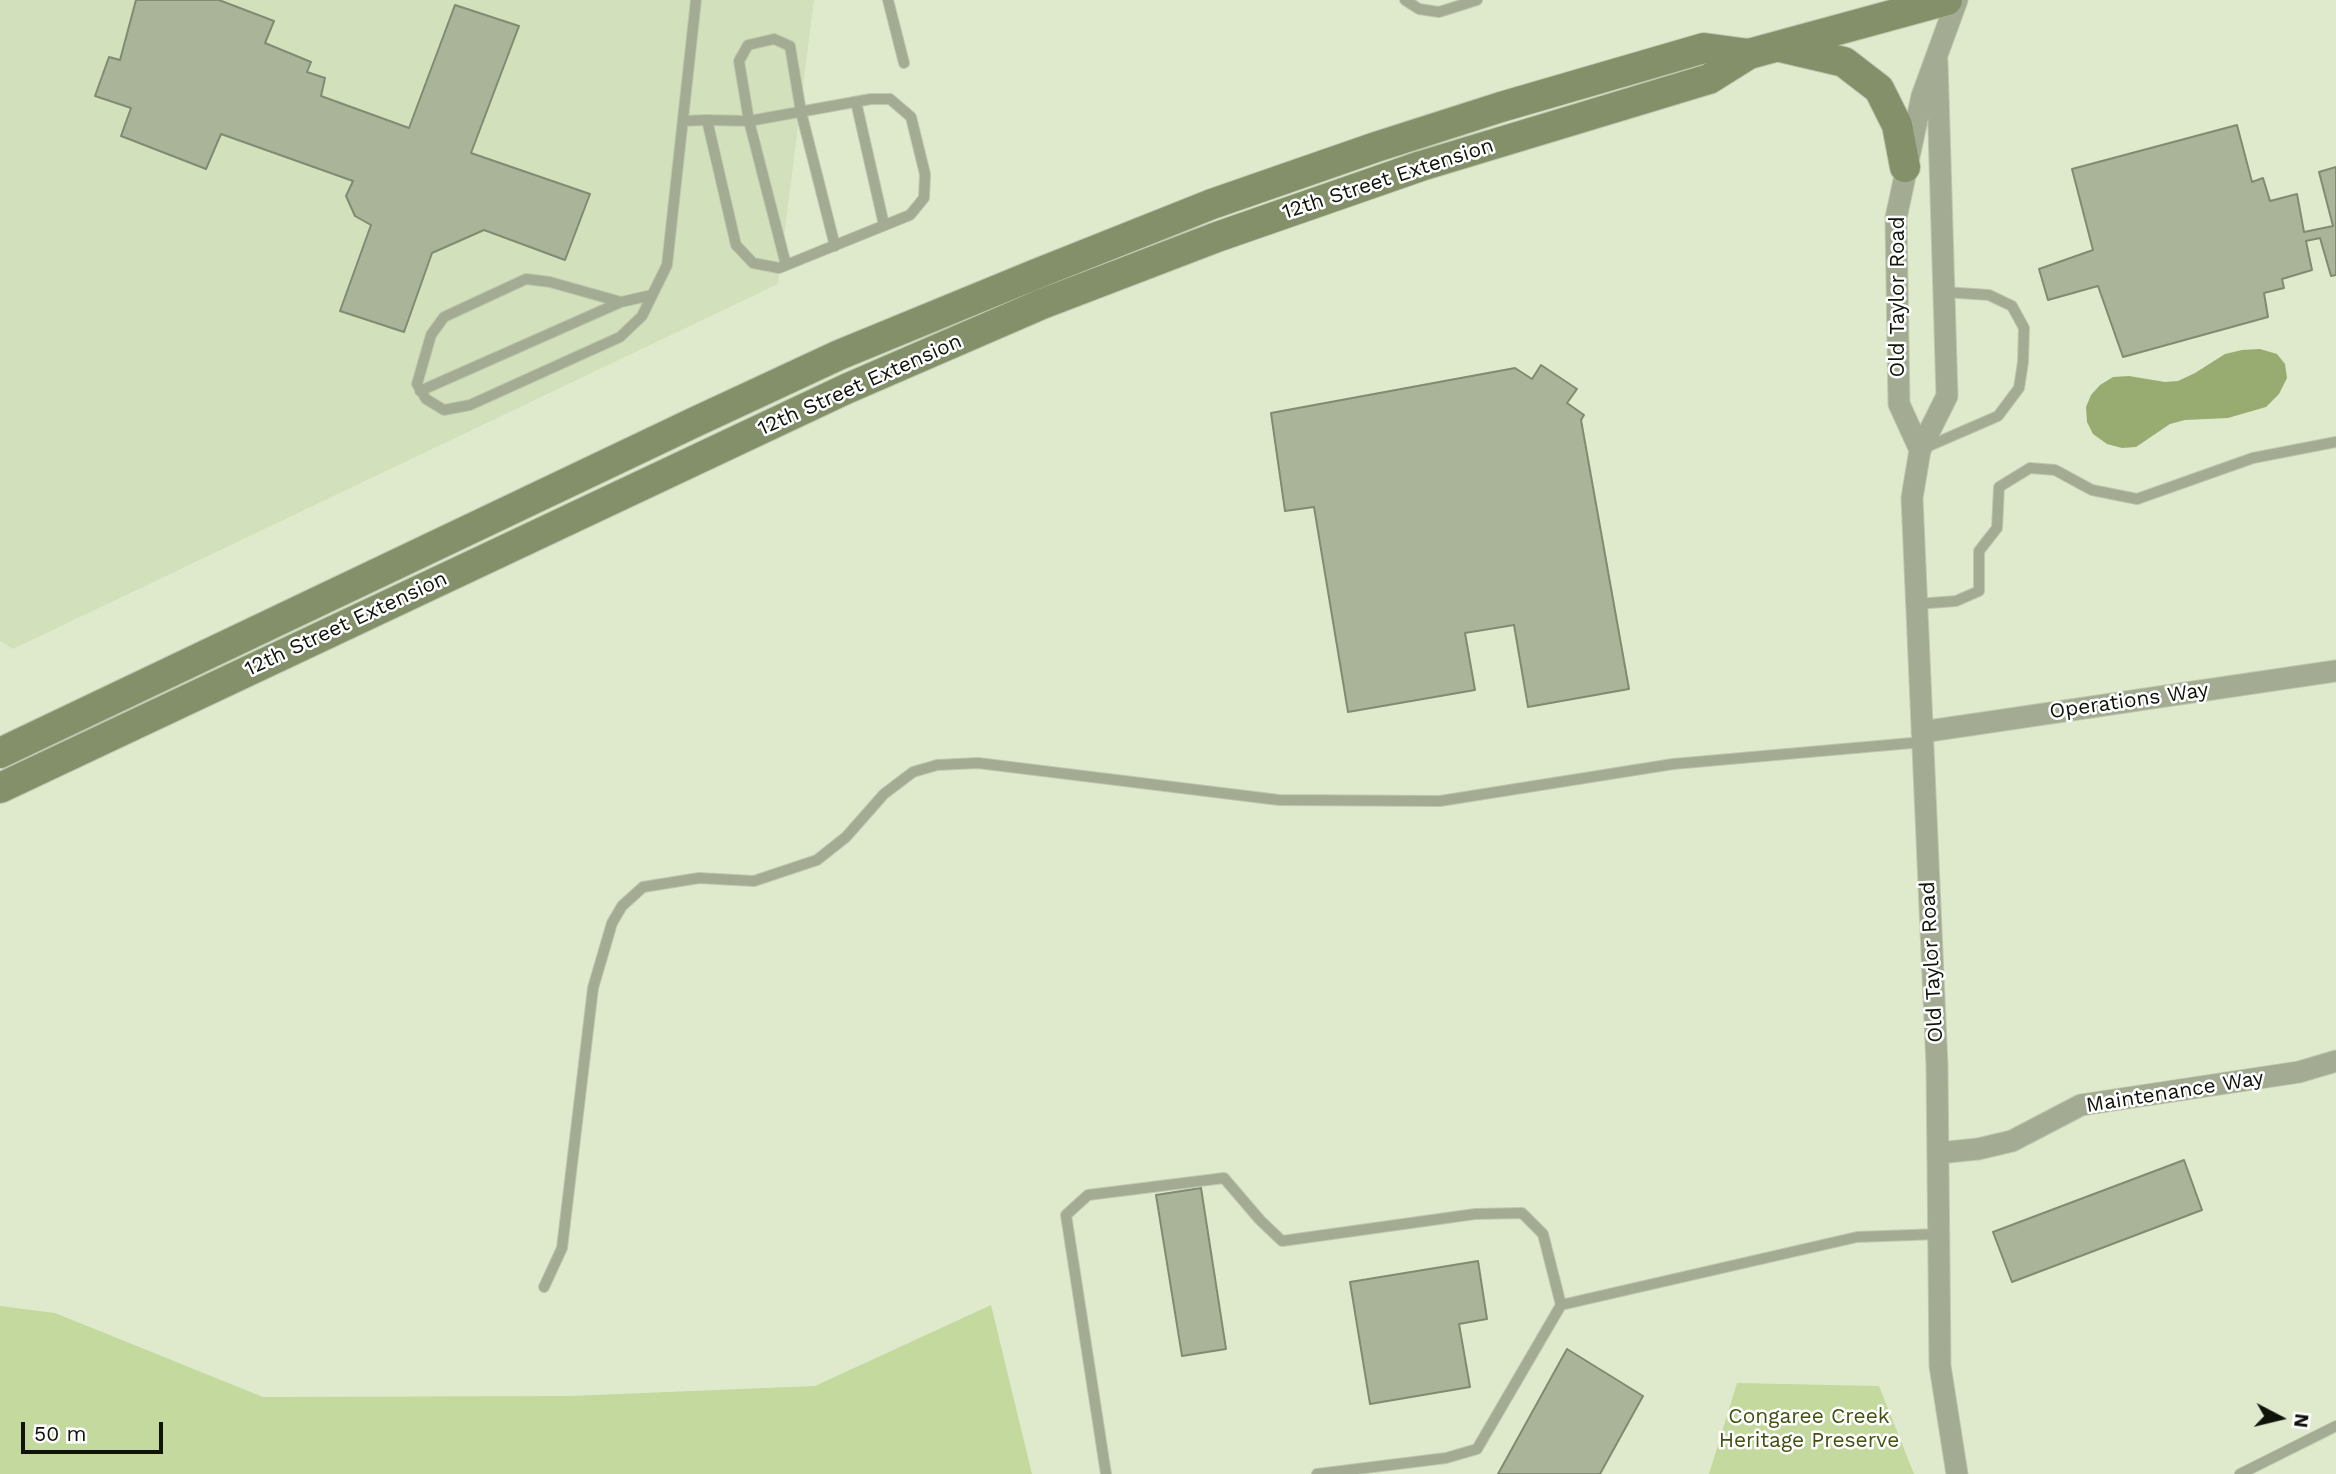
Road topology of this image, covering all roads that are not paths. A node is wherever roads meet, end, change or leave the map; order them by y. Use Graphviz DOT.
graph roads {
  1 [pos="696,0"];
  2 [pos="888,0"];
  3 [pos="1405,0"];
  4 [pos="1477,0"];
  5 [pos="1947,0"];
  6 [pos="1957,0"];
  7 [pos="1763,50"];
  8 [pos="1937,61"];
  9 [pos="904,63"];
  10 [pos="856,102"];
  11 [pos="801,112"];
  12 [pos="707,120"];
  13 [pos="683,121"];
  14 [pos="749,121"];
  15 [pos="1905,167"];
  16 [pos="884,225"];
  17 [pos="835,246"];
  18 [pos="786,265"];
  19 [pos="1944,292"];
  20 [pos="652,295"];
  21 [pos="621,302"];
  22 [pos="420,391"];
  23 [pos="2336,442"];
  24 [pos="1920,450"];
  25 [pos="1917,604"];
  26 [pos="2336,671"];
  27 [pos="1923,737"];
  28 [pos="0,752"];
  29 [pos="0,788"];
  30 [pos="2336,1061"];
  31 [pos="1938,1153"];
  32 [pos="1939,1234"];
  33 [pos="544,1287"];
  34 [pos="1561,1305"];
  35 [pos="2336,1426"];
  36 [pos="1105,1474"];
  37 [pos="1317,1474"];
  38 [pos="1957,1474"];
  39 [pos="2240,1474"];
  1 -- 13 [label="lane"];
  2 -- 9 [label="lane"];
  3 -- 4 [label="lane"];
  5 -- 7 [label="main road, 12th Street Extension"];
  6 -- 8 [label="street, Old Taylor Road"];
  7 -- 15 [label="main road"];
  7 -- 28 [label="main road, 12th Street Extension"];
  7 -- 29 [label="main road, 12th Street Extension"];
  8 -- 15 [label="street, Old Taylor Road"];
  8 -- 19 [label="street, Old Taylor Road"];
  10 -- 11 [label="lane"];
  10 -- 16 [label="lane"];
  10 -- 16 [label="lane"];
  11 -- 14 [label="lane"];
  11 -- 14 [label="lane"];
  11 -- 17 [label="lane"];
  12 -- 13 [label="lane"];
  12 -- 14 [label="lane"];
  12 -- 18 [label="lane"];
  13 -- 20 [label="lane"];
  14 -- 18 [label="lane"];
  15 -- 24 [label="street, Old Taylor Road"];
  16 -- 17 [label="lane"];
  17 -- 18 [label="lane"];
  19 -- 24 [label="street, Old Taylor Road"];
  19 -- 24 [label="lane"];
  20 -- 21 [label="lane"];
  20 -- 22 [label="lane"];
  21 -- 22 [label="lane"];
  21 -- 22 [label="lane"];
  23 -- 25 [label="lane"];
  24 -- 25 [label="street, Old Taylor Road"];
  25 -- 27 [label="street, Old Taylor Road"];
  26 -- 27 [label="street, Operations Way"];
  27 -- 31 [label="street, Old Taylor Road"];
  27 -- 33 [label="lane"];
  30 -- 31 [label="street, Maintenance Way"];
  31 -- 32 [label="street, Old Taylor Road"];
  32 -- 34 [label="lane"];
  32 -- 38 [label="street, Old Taylor Road"];
  34 -- 36 [label="lane"];
  34 -- 37 [label="lane"];
  35 -- 39 [label="lane"];
}
